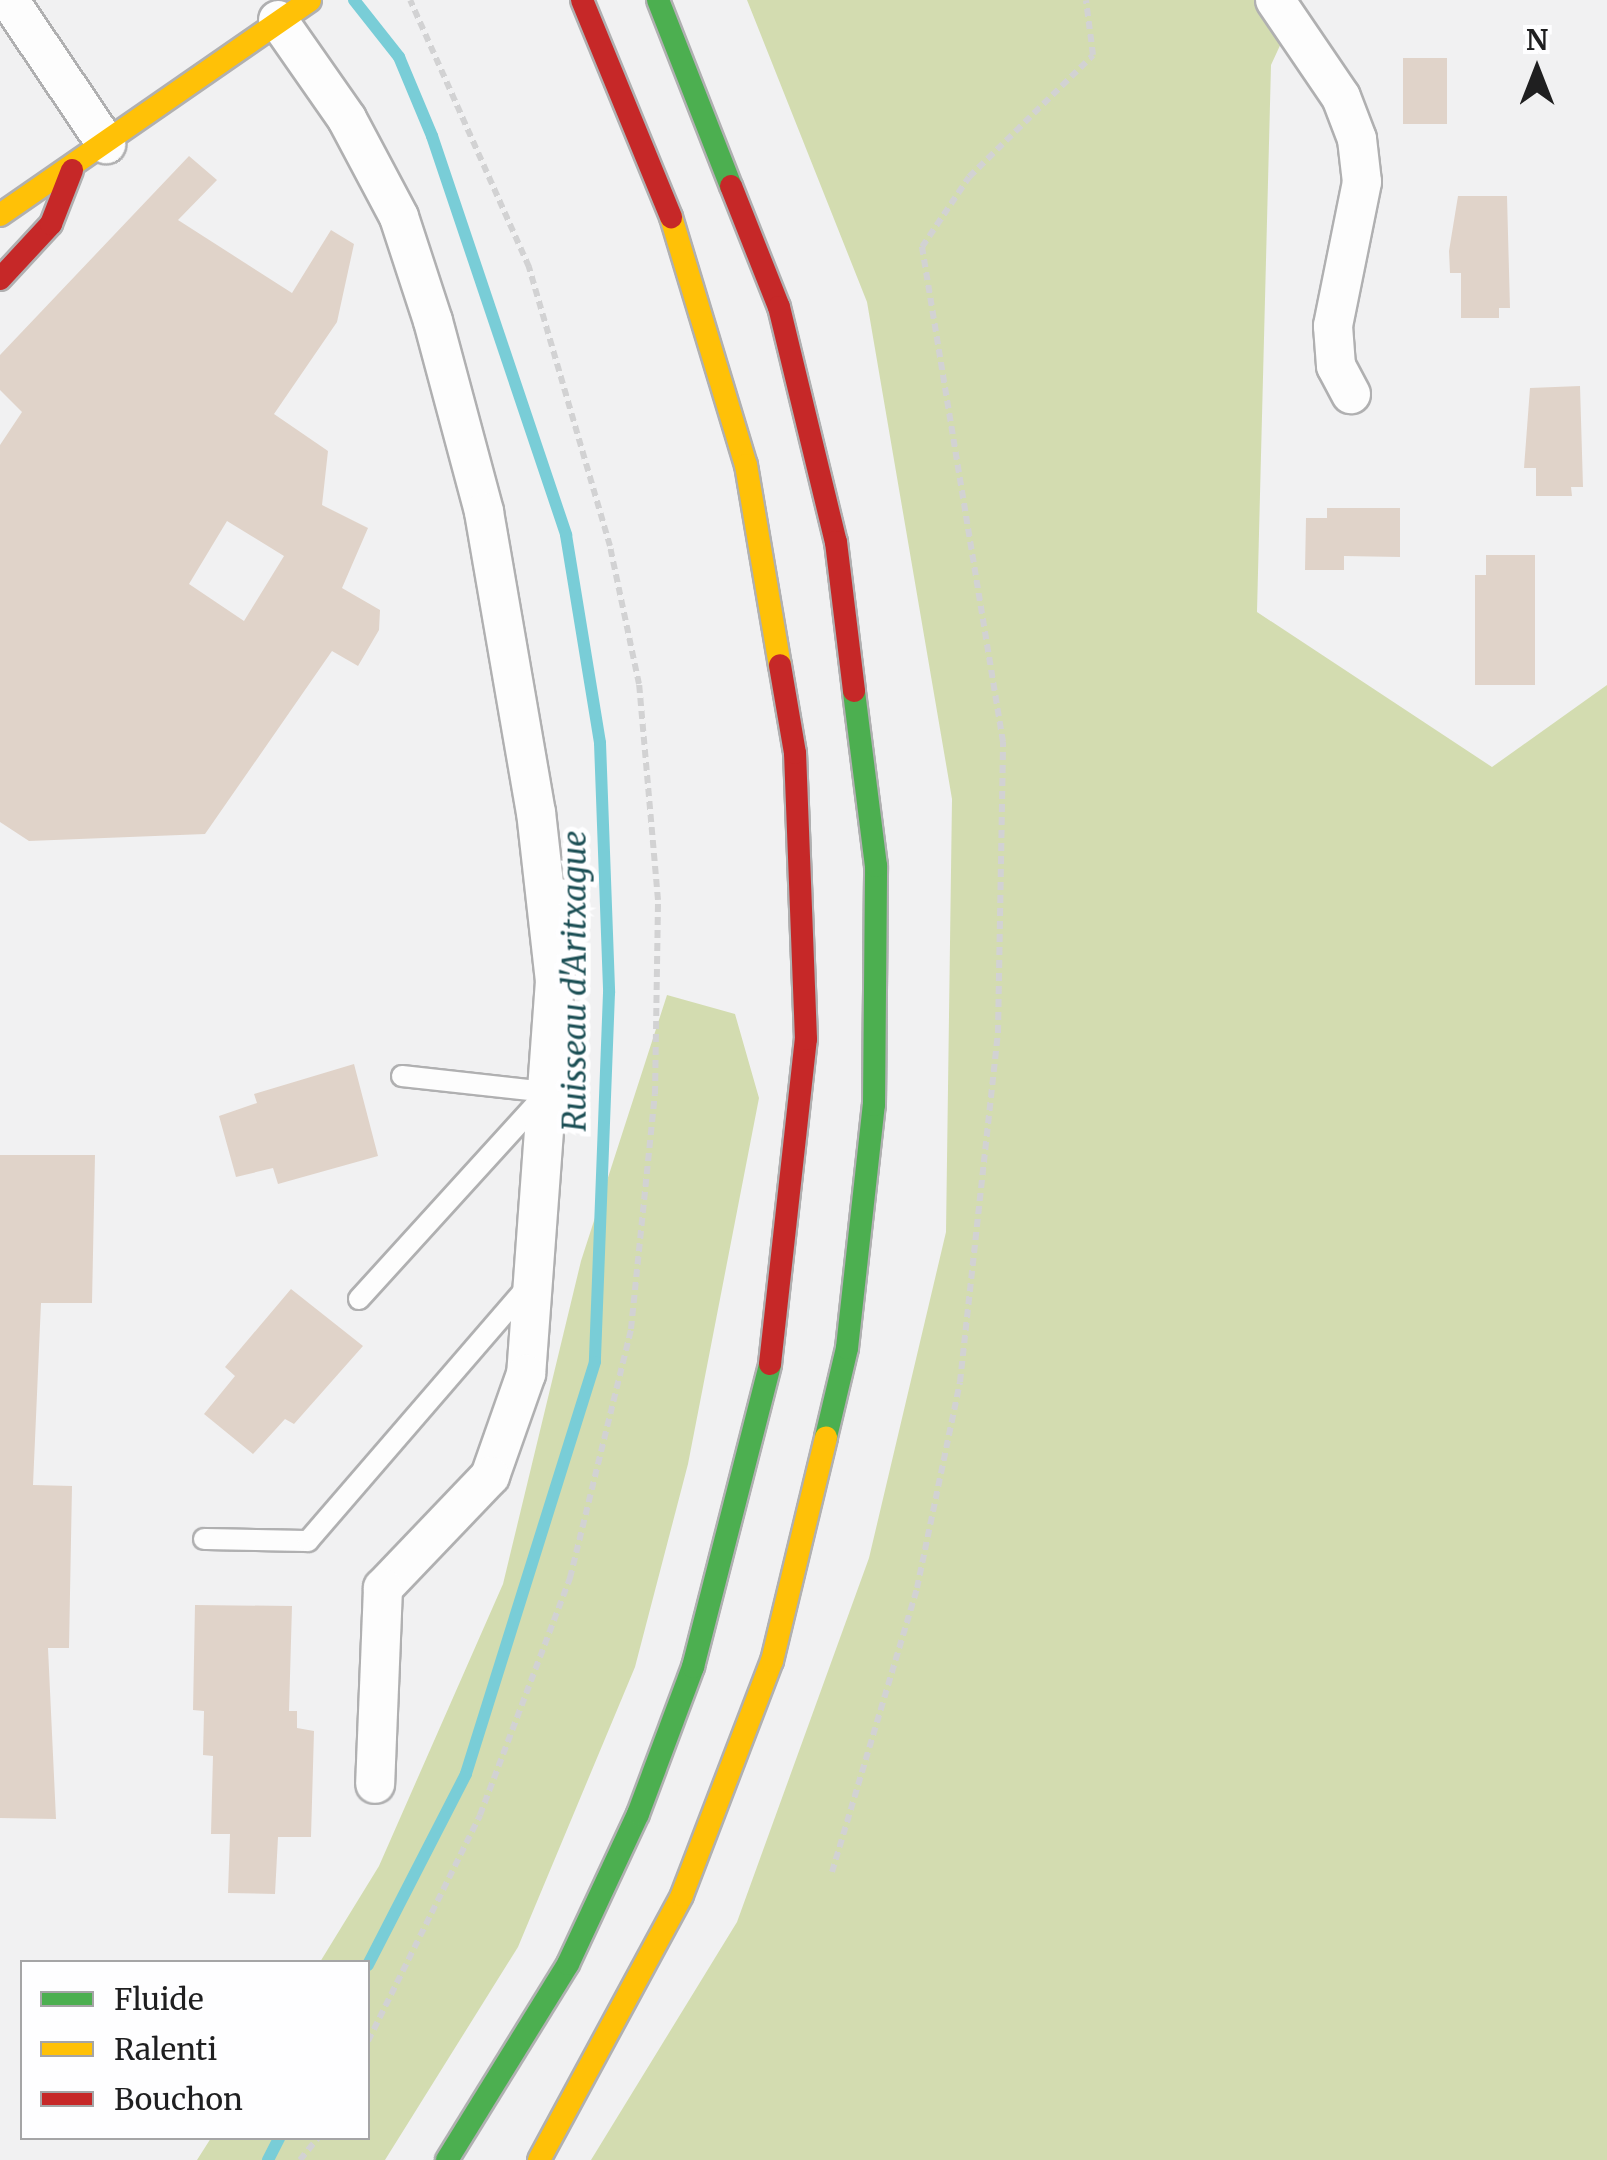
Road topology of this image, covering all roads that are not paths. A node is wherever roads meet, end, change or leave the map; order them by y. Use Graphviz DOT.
graph roads {
  1 [pos="9,0"];
  2 [pos="582,0"];
  3 [pos="658,0"];
  4 [pos="1275,0"];
  5 [pos="294,10"];
  6 [pos="106,144"];
  7 [pos="72,170"];
  8 [pos="0,215"];
  9 [pos="0,279"];
  10 [pos="1351,394"];
  11 [pos="402,1076"];
  12 [pos="548,1092"];
  13 [pos="532,1281"];
  14 [pos="360,1299"];
  15 [pos="204,1539"];
  16 [pos="376,1784"];
  17 [pos="447,2160"];
  18 [pos="538,2160"];
  1 -- 6 [label="street"];
  2 -- 17 [label="main road"];
  3 -- 18 [label="main road"];
  4 -- 10 [label="street"];
  5 -- 6 [label="main road"];
  5 -- 12 [label="street"];
  6 -- 7 [label="main road"];
  7 -- 8 [label="main road"];
  7 -- 9 [label="main road"];
  11 -- 12 [label="lane"];
  12 -- 13 [label="street"];
  12 -- 14 [label="lane"];
  13 -- 15 [label="lane"];
  13 -- 16 [label="street"];
}
